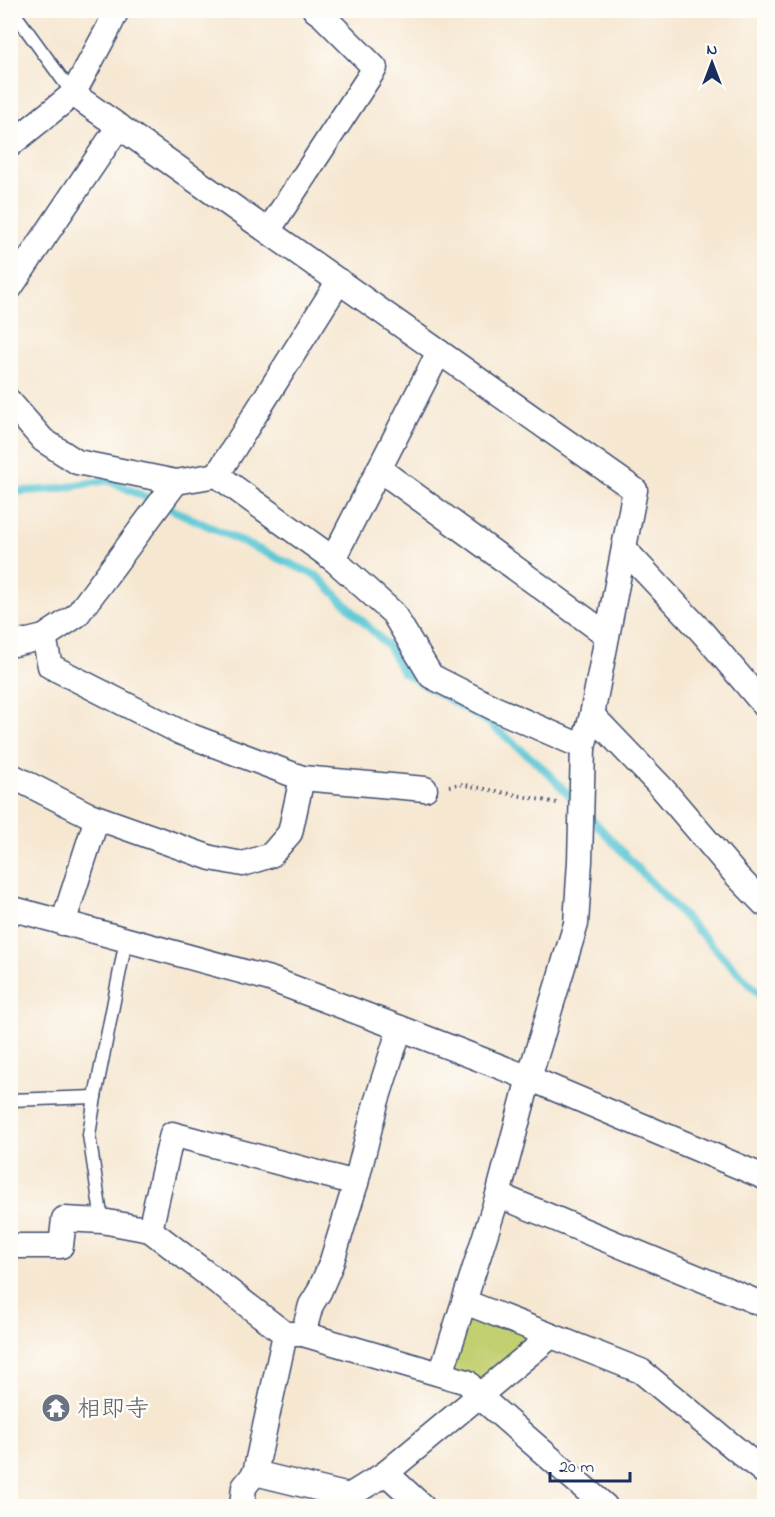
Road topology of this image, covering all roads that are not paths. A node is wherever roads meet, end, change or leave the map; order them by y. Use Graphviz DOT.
graph roads {
  1 [pos="12,10"];
  2 [pos="117,10"];
  3 [pos="315,10"];
  4 [pos="73,94"];
  5 [pos="119,126"];
  6 [pos="10,145"];
  7 [pos="268,231"];
  8 [pos="339,281"];
  9 [pos="10,288"];
  10 [pos="439,352"];
  11 [pos="10,402"];
  12 [pos="379,469"];
  13 [pos="217,475"];
  14 [pos="176,482"];
  15 [pos="624,549"];
  16 [pos="333,559"];
  17 [pos="607,635"];
  18 [pos="44,637"];
  19 [pos="10,642"];
  20 [pos="765,705"];
  21 [pos="592,715"];
  22 [pos="583,747"];
  23 [pos="10,775"];
  24 [pos="302,778"];
  25 [pos="425,789"];
  26 [pos="97,818"];
  27 [pos="765,904"];
  28 [pos="10,908"];
  29 [pos="63,923"];
  30 [pos="126,940"];
  31 [pos="400,1028"];
  32 [pos="530,1078"];
  33 [pos="95,1097"];
  34 [pos="10,1100"];
  35 [pos="765,1177"];
  36 [pos="356,1183"];
  37 [pos="498,1195"];
  38 [pos="102,1221"];
  39 [pos="150,1230"];
  40 [pos="10,1246"];
  41 [pos="465,1302"];
  42 [pos="765,1305"];
  43 [pos="294,1334"];
  44 [pos="551,1336"];
  45 [pos="441,1374"];
  46 [pos="479,1395"];
  47 [pos="765,1472"];
  48 [pos="255,1473"];
  49 [pos="387,1473"];
  50 [pos="349,1502"];
  51 [pos="242,1506"];
  52 [pos="422,1506"];
  53 [pos="605,1506"];
  1 -- 4 [label="lane"];
  2 -- 4 [label="street"];
  3 -- 7 [label="street"];
  4 -- 5 [label="street"];
  4 -- 6 [label="street"];
  5 -- 7 [label="street"];
  5 -- 9 [label="street"];
  7 -- 8 [label="street"];
  8 -- 10 [label="street"];
  8 -- 13 [label="street"];
  10 -- 12 [label="street"];
  10 -- 15 [label="street"];
  11 -- 14 [label="street"];
  12 -- 16 [label="street"];
  12 -- 17 [label="street"];
  13 -- 14 [label="street"];
  13 -- 16 [label="street"];
  14 -- 18 [label="street"];
  15 -- 17 [label="street"];
  15 -- 20 [label="street"];
  16 -- 22 [label="street"];
  17 -- 21 [label="street"];
  18 -- 19 [label="street"];
  18 -- 24 [label="street"];
  21 -- 22 [label="street"];
  21 -- 27 [label="street"];
  22 -- 32 [label="street"];
  23 -- 26 [label="street"];
  24 -- 25 [label="street"];
  24 -- 26 [label="street"];
  26 -- 29 [label="street"];
  28 -- 29 [label="street"];
  29 -- 30 [label="street"];
  30 -- 31 [label="street"];
  30 -- 33 [label="lane"];
  31 -- 32 [label="street"];
  31 -- 36 [label="street"];
  32 -- 35 [label="street"];
  32 -- 37 [label="street"];
  33 -- 34 [label="lane"];
  33 -- 38 [label="lane"];
  36 -- 39 [label="street"];
  36 -- 43 [label="street"];
  37 -- 41 [label="street"];
  37 -- 42 [label="street"];
  38 -- 39 [label="street"];
  38 -- 40 [label="street"];
  39 -- 43 [label="street"];
  41 -- 44 [label="street"];
  41 -- 45 [label="street"];
  43 -- 45 [label="street"];
  43 -- 48 [label="street"];
  44 -- 46 [label="street"];
  44 -- 47 [label="street"];
  45 -- 46 [label="street"];
  46 -- 49 [label="street"];
  46 -- 53 [label="street"];
  48 -- 50 [label="street"];
  48 -- 51 [label="street"];
  49 -- 50 [label="street"];
  49 -- 52 [label="street"];
}
